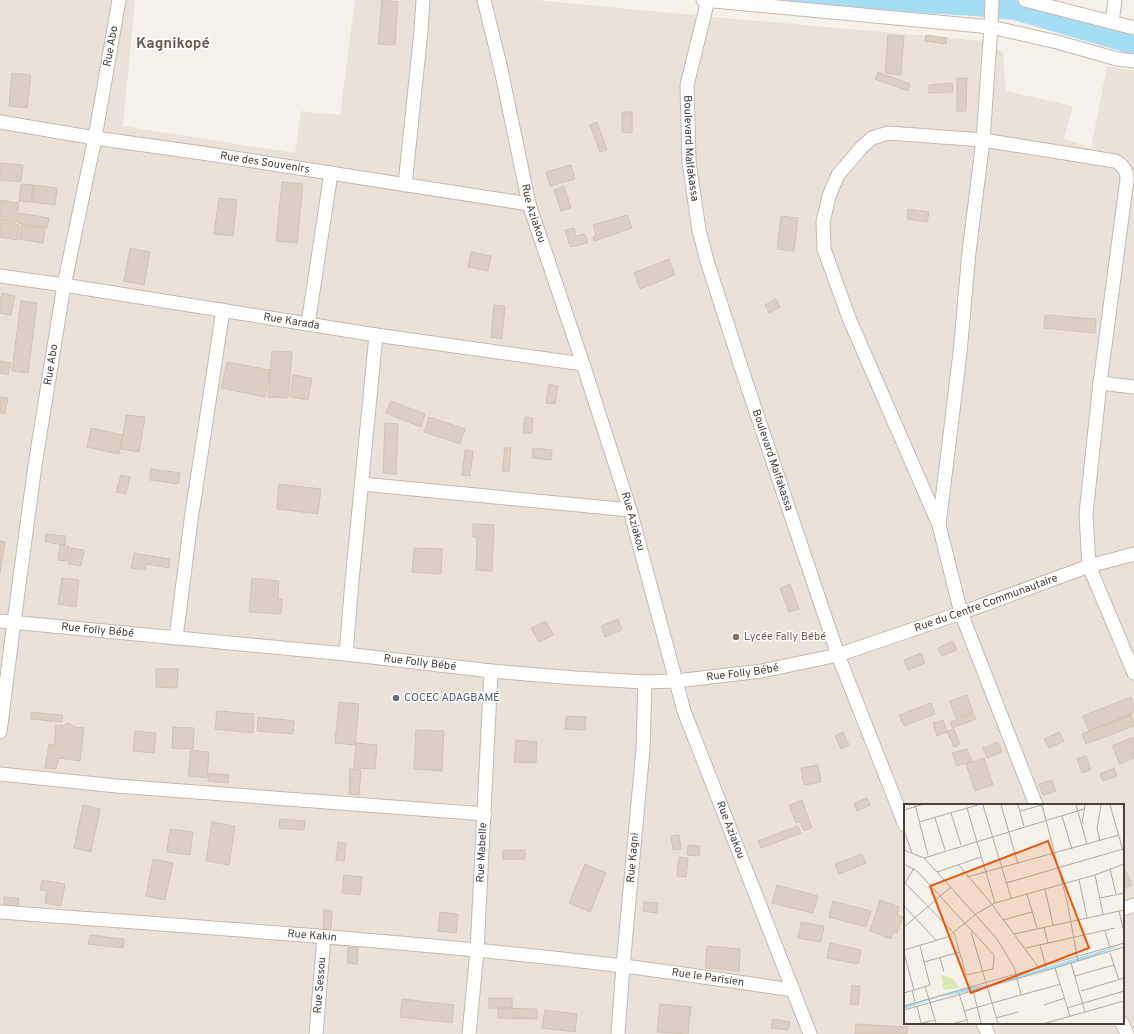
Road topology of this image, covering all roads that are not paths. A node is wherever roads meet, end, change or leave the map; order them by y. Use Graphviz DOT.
graph roads {
  1 [pos="119,0"];
  2 [pos="423,0"];
  3 [pos="484,0"];
  4 [pos="703,0"];
  5 [pos="708,0"];
  6 [pos="992,0"];
  7 [pos="1025,0"];
  8 [pos="1115,0"];
  9 [pos="1112,22"];
  10 [pos="991,27"];
  11 [pos="1134,28"];
  12 [pos="1134,61"];
  13 [pos="0,122"];
  14 [pos="95,138"];
  15 [pos="983,140"];
  16 [pos="331,173"];
  17 [pos="405,185"];
  18 [pos="529,204"];
  19 [pos="0,276"];
  20 [pos="64,285"];
  21 [pos="224,310"];
  22 [pos="308,324"];
  23 [pos="376,334"];
  24 [pos="583,364"];
  25 [pos="1100,383"];
  26 [pos="1134,387"];
  27 [pos="362,484"];
  28 [pos="630,510"];
  29 [pos="939,525"];
  30 [pos="1134,554"];
  31 [pos="1090,566"];
  32 [pos="961,613"];
  33 [pos="0,621"];
  34 [pos="14,622"];
  35 [pos="176,638"];
  36 [pos="346,654"];
  37 [pos="838,655"];
  38 [pos="491,671"];
  39 [pos="1134,674"];
  40 [pos="676,681"];
  41 [pos="645,682"];
  42 [pos="0,732"];
  43 [pos="0,774"];
  44 [pos="1036,804"];
  45 [pos="485,814"];
  46 [pos="904,822"];
  47 [pos="1134,905"];
  48 [pos="1124,909"];
  49 [pos="0,912"];
  50 [pos="324,937"];
  51 [pos="477,951"];
  52 [pos="623,966"];
  53 [pos="793,990"];
  54 [pos="983,1024"];
  55 [pos="1122,1024"];
  56 [pos="316,1034"];
  57 [pos="470,1034"];
  58 [pos="618,1034"];
  59 [pos="810,1034"];
  60 [pos="988,1034"];
  61 [pos="1126,1034"];
  1 -- 14 [label="street, Rue Abo"];
  2 -- 17 [label="street"];
  3 -- 18 [label="street, Rue Aziakou"];
  4 -- 5 [label="street"];
  5 -- 10 [label="street"];
  5 -- 37 [label="street, Boulevard Malfakassa"];
  6 -- 10 [label="street"];
  7 -- 9 [label="street"];
  8 -- 9 [label="street"];
  9 -- 11 [label="street"];
  10 -- 12 [label="street"];
  10 -- 15 [label="street"];
  13 -- 14 [label="street, Rue des Souvenirs"];
  14 -- 16 [label="street, Rue des Souvenirs"];
  14 -- 20 [label="street, Rue Abo"];
  15 -- 25 [label="street"];
  15 -- 29 [label="street"];
  15 -- 29 [label="street"];
  16 -- 17 [label="street, Rue des Souvenirs"];
  16 -- 22 [label="street"];
  17 -- 18 [label="street, Rue des Souvenirs"];
  18 -- 24 [label="street, Rue Aziakou"];
  19 -- 20 [label="street, Rue Karada"];
  20 -- 21 [label="street, Rue Karada"];
  20 -- 34 [label="street, Rue Abo"];
  21 -- 22 [label="street, Rue Karada"];
  21 -- 35 [label="street"];
  22 -- 23 [label="street, Rue Karada"];
  23 -- 24 [label="street, Rue Karada"];
  23 -- 27 [label="street"];
  24 -- 28 [label="street, Rue Aziakou"];
  25 -- 26 [label="street"];
  25 -- 31 [label="street"];
  27 -- 28 [label="street"];
  27 -- 36 [label="street"];
  28 -- 40 [label="street, Rue Aziakou"];
  29 -- 32 [label="street"];
  30 -- 31 [label="street, Rue du Centre Communautaire"];
  31 -- 32 [label="street, Rue du Centre Communautaire"];
  31 -- 39 [label="street"];
  32 -- 37 [label="street, Rue du Centre Communautaire"];
  32 -- 44 [label="street"];
  33 -- 34 [label="street, Rue Folly Bébé"];
  34 -- 35 [label="street, Rue Folly Bébé"];
  34 -- 42 [label="street, Rue Abo"];
  35 -- 36 [label="street, Rue Folly Bébé"];
  36 -- 38 [label="street, Rue Folly Bébé"];
  37 -- 40 [label="street, Rue Folly Bébé"];
  37 -- 46 [label="street, Boulevard Malfakassa"];
  38 -- 41 [label="street, Rue Folly Bébé"];
  38 -- 45 [label="street, Rue Mabelle"];
  40 -- 41 [label="street, Rue Folly Bébé"];
  40 -- 53 [label="street, Rue Aziakou"];
  41 -- 52 [label="street, Rue Kagni"];
  43 -- 45 [label="street"];
  45 -- 51 [label="street, Rue Mabelle"];
  47 -- 48 [label="street"];
  49 -- 50 [label="street, Rue Kakin"];
  50 -- 51 [label="street, Rue Kakin"];
  50 -- 56 [label="street, Rue Sessou"];
  51 -- 52 [label="street, Rue Kakin"];
  51 -- 57 [label="street, Rue Mabelle"];
  52 -- 53 [label="street, Rue le Parisien"];
  52 -- 58 [label="street, Rue Kagni"];
  53 -- 59 [label="street, Rue Aziakou"];
  54 -- 60 [label="street"];
  55 -- 61 [label="street"];
}
